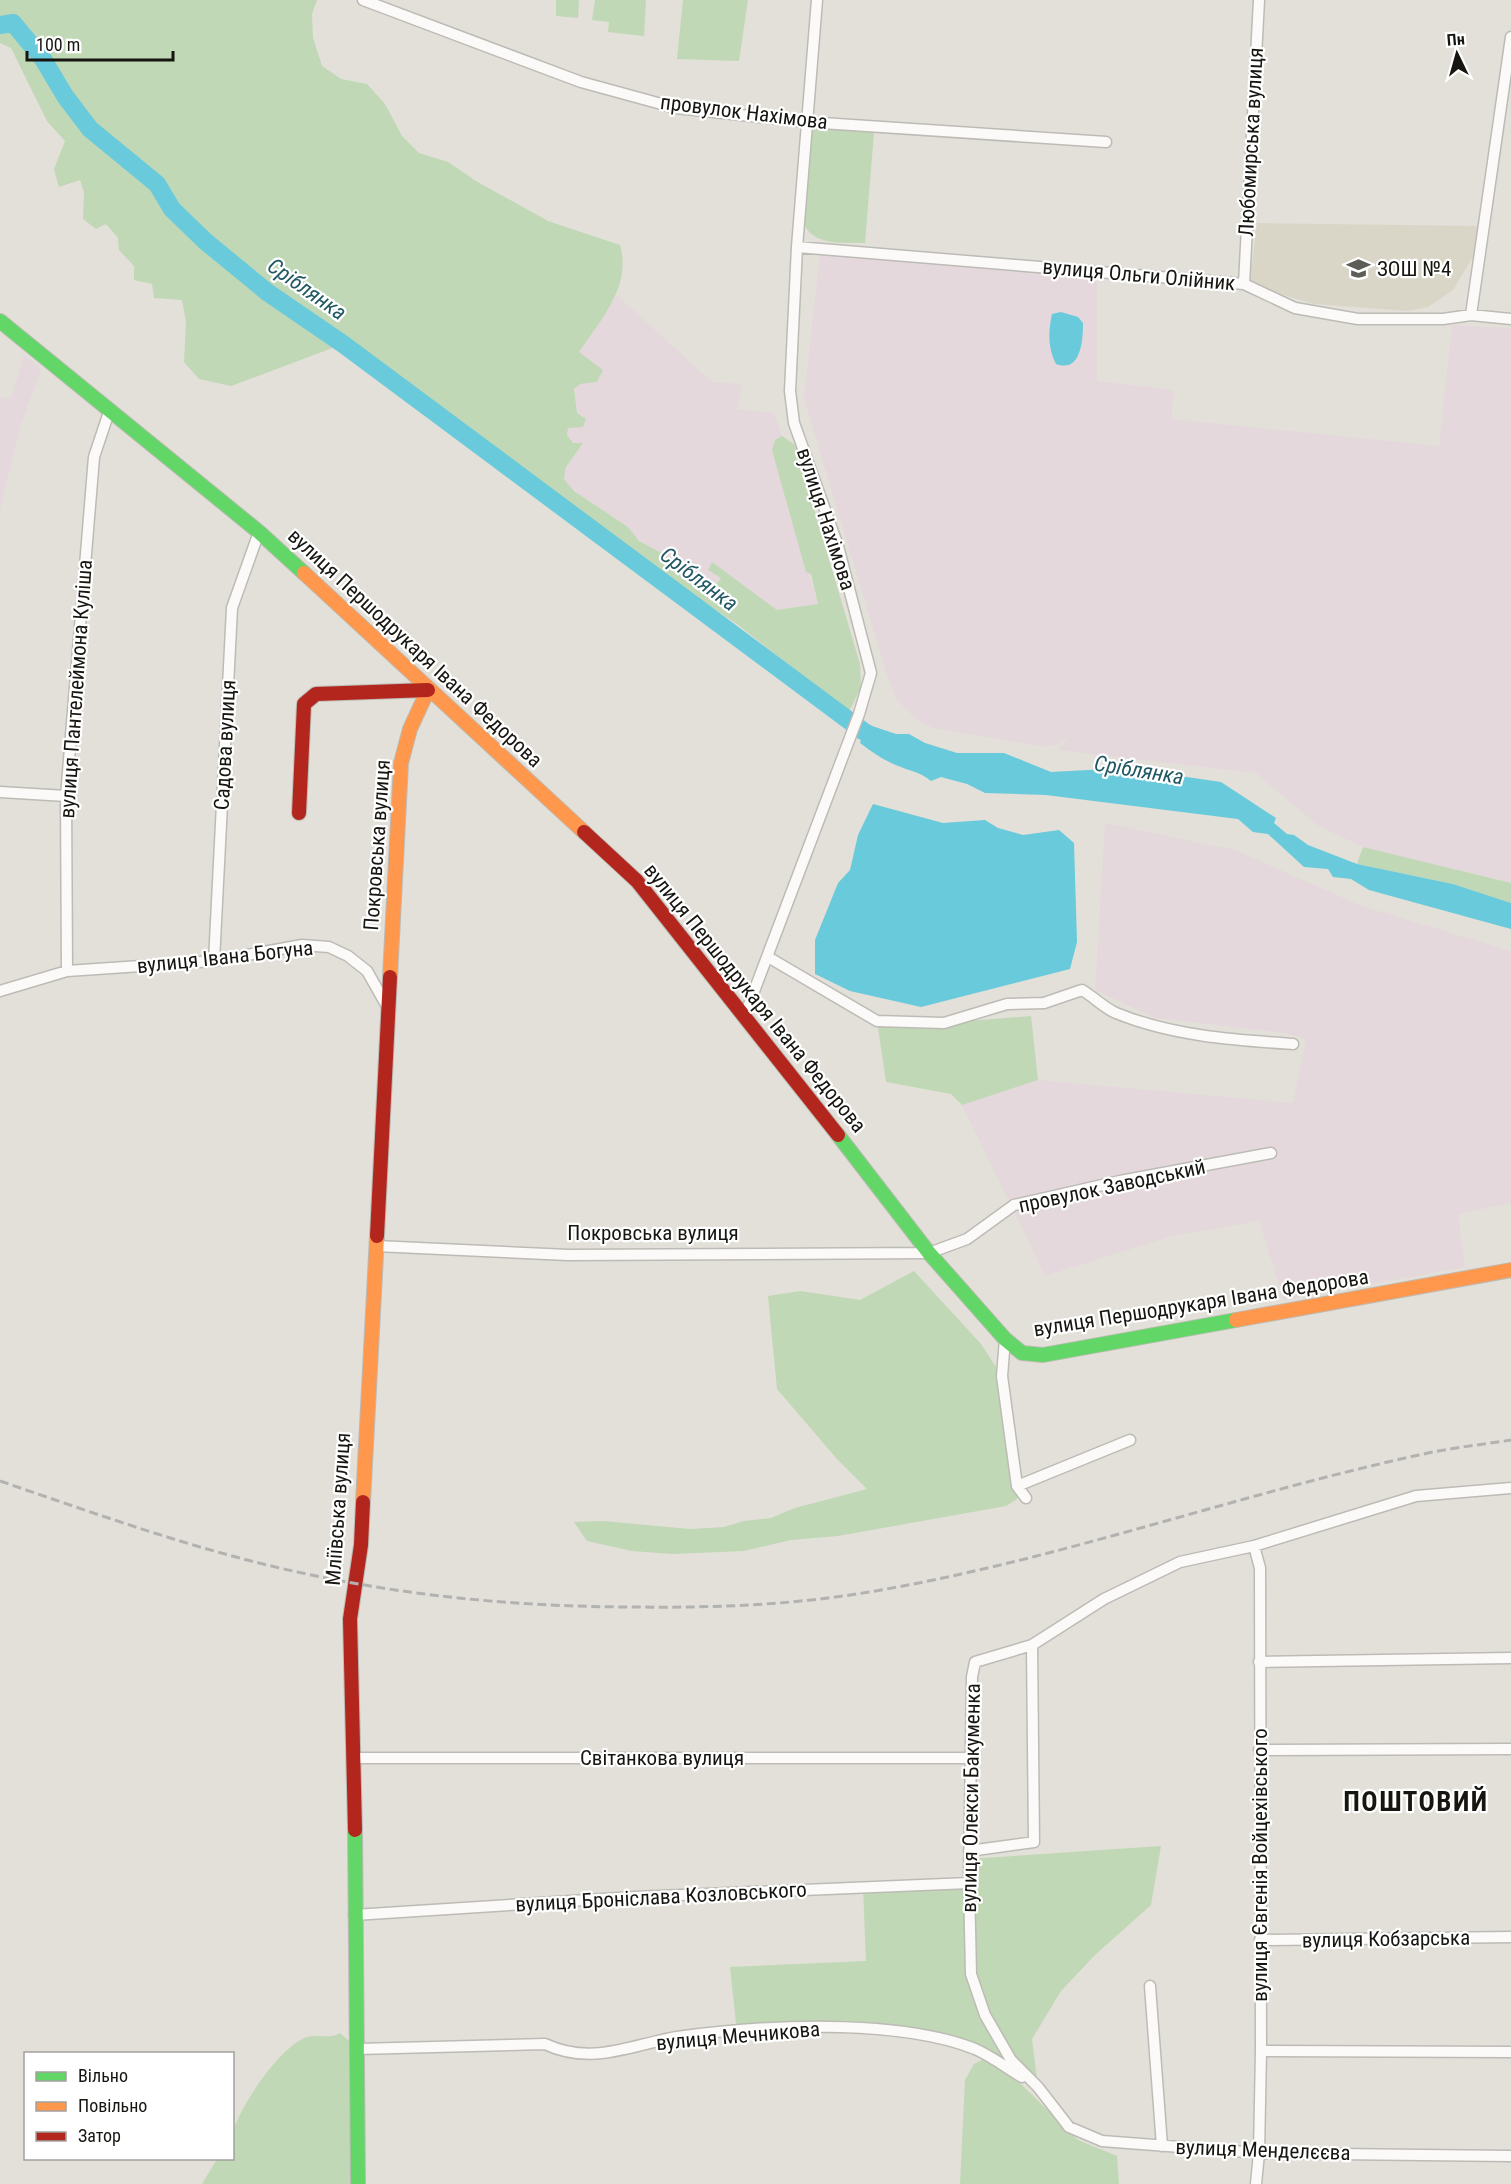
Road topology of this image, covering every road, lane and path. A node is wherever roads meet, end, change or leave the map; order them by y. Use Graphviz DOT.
graph roads {
  1 [pos="363,0"];
  2 [pos="817,0"];
  3 [pos="1259,0"];
  4 [pos="1511,38"];
  5 [pos="807,122"];
  6 [pos="1106,142"];
  7 [pos="797,247"];
  8 [pos="1244,284"];
  9 [pos="1471,315"];
  10 [pos="1511,319"];
  11 [pos="0,321"];
  12 [pos="110,409"];
  13 [pos="259,532"];
  14 [pos="428,690"];
  15 [pos="0,792"];
  16 [pos="66,796"];
  17 [pos="299,813"];
  18 [pos="768,957"];
  19 [pos="214,962"];
  20 [pos="67,971"];
  21 [pos="0,991"];
  22 [pos="388,1008"];
  23 [pos="745,1015"];
  24 [pos="1293,1044"];
  25 [pos="1271,1153"];
  26 [pos="376,1246"];
  27 [pos="929,1253"];
  28 [pos="1511,1270"];
  29 [pos="1005,1339"];
  30 [pos="1130,1440"];
  31 [pos="1017,1486"];
  32 [pos="1511,1488"];
  33 [pos="1026,1498"];
  34 [pos="1254,1546"];
  35 [pos="1032,1645"];
  36 [pos="1511,1658"];
  37 [pos="1259,1662"];
  38 [pos="1511,1749"];
  39 [pos="1259,1750"];
  40 [pos="354,1758"];
  41 [pos="971,1758"];
  42 [pos="969,1851"];
  43 [pos="969,1883"];
  44 [pos="354,1915"];
  45 [pos="1511,1938"];
  46 [pos="1260,1940"];
  47 [pos="1150,1986"];
  48 [pos="358,2049"];
  49 [pos="1261,2051"];
  50 [pos="1511,2052"];
  51 [pos="1038,2087"];
  52 [pos="1162,2146"];
  53 [pos="1259,2153"];
  54 [pos="1511,2156"];
  55 [pos="358,2184"];
  56 [pos="1256,2184"];
  1 -- 5 [label="street, провулок Нахімова"];
  2 -- 5 [label="street, вулиця Нахімова"];
  3 -- 8 [label="street, Любомирська вулиця"];
  4 -- 9 [label="street"];
  5 -- 6 [label="street, провулок Нахімова"];
  5 -- 7 [label="street, вулиця Нахімова"];
  7 -- 8 [label="street, вулиця Ольги Олійник"];
  7 -- 18 [label="street, вулиця Нахімова"];
  8 -- 9 [label="street, вулиця Ольги Олійник"];
  9 -- 10 [label="street, вулиця Ольги Олійник"];
  11 -- 12 [label="street, вулиця Першодрукаря Івана Федорова"];
  12 -- 13 [label="street, вулиця Першодрукаря Івана Федорова"];
  12 -- 16 [label="street, вулиця Пантелеймона Куліша"];
  13 -- 14 [label="street, вулиця Першодрукаря Івана Федорова"];
  13 -- 19 [label="street, Садова вулиця"];
  14 -- 17 [label="street"];
  14 -- 22 [label="street, Покровська вулиця"];
  14 -- 23 [label="street, вулиця Першодрукаря Івана Федорова"];
  15 -- 16 [label="street"];
  16 -- 20 [label="street, вулиця Пантелеймона Куліша"];
  18 -- 23 [label="street, вулиця Нахімова"];
  18 -- 24 [label="street"];
  19 -- 20 [label="street, вулиця Івана Богуна"];
  19 -- 22 [label="street, вулиця Івана Богуна"];
  20 -- 21 [label="street, вулиця Івана Богуна"];
  22 -- 26 [label="street, Мліївська вулиця"];
  23 -- 27 [label="street, вулиця Першодрукаря Івана Федорова"];
  25 -- 27 [label="street, провулок Заводський"];
  26 -- 27 [label="street, Покровська вулиця"];
  26 -- 40 [label="street, Мліївська вулиця"];
  27 -- 29 [label="street, вулиця Першодрукаря Івана Федорова"];
  28 -- 29 [label="street, вулиця Першодрукаря Івана Федорова"];
  29 -- 31 [label="street"];
  30 -- 31 [label="street"];
  31 -- 33 [label="street"];
  32 -- 34 [label="street, вулиця Олекси Бакуменка"];
  34 -- 35 [label="street, вулиця Олекси Бакуменка"];
  34 -- 37 [label="street, вулиця Євгенія Войцехівського"];
  35 -- 41 [label="street, вулиця Олекси Бакуменка"];
  35 -- 42 [label="street"];
  36 -- 37 [label="street"];
  37 -- 39 [label="street, вулиця Євгенія Войцехівського"];
  38 -- 39 [label="street"];
  39 -- 46 [label="street, вулиця Євгенія Войцехівського"];
  40 -- 41 [label="street, Світанкова вулиця"];
  40 -- 44 [label="street, Мліївська вулиця"];
  41 -- 42 [label="street, вулиця Олекси Бакуменка"];
  42 -- 43 [label="street, вулиця Олекси Бакуменка"];
  43 -- 44 [label="street, вулиця Броніслава Козловського"];
  43 -- 51 [label="street, вулиця Олекси Бакуменка"];
  44 -- 48 [label="street, Мліївська вулиця"];
  45 -- 46 [label="street, вулиця Кобзарська"];
  46 -- 49 [label="street, вулиця Євгенія Войцехівського"];
  47 -- 52 [label="street"];
  48 -- 51 [label="street, вулиця Мечникова"];
  48 -- 55 [label="street, Мліївська вулиця"];
  49 -- 50 [label="street"];
  49 -- 53 [label="street, вулиця Євгенія Войцехівського"];
  51 -- 52 [label="street, вулиця Менделєєва"];
  52 -- 53 [label="street, вулиця Менделєєва"];
  53 -- 54 [label="street, вулиця Менделєєва"];
  53 -- 56 [label="street, вулиця Євгенія Войцехівського"];
}
